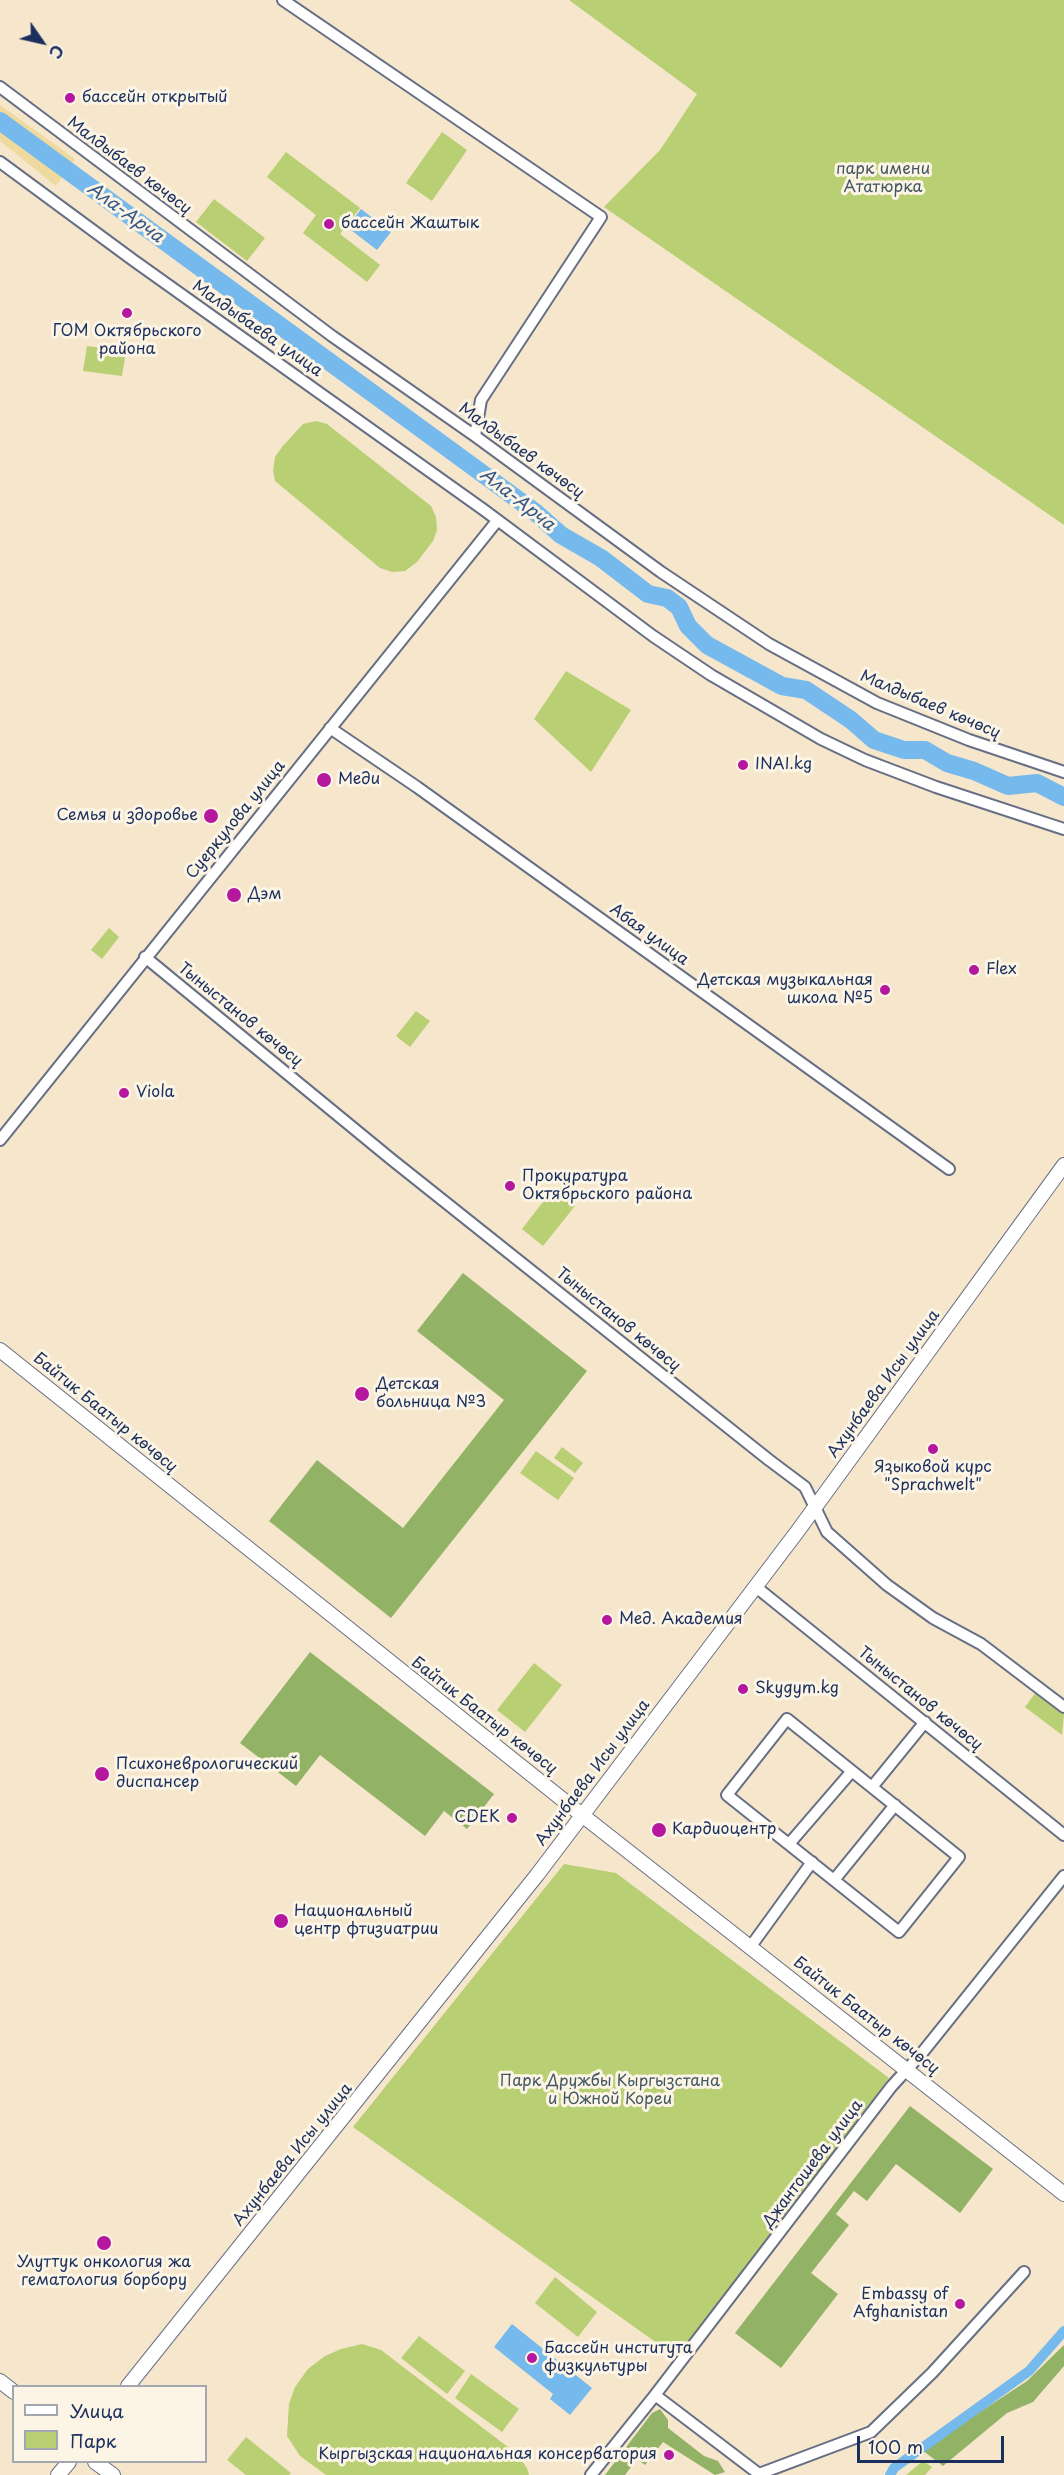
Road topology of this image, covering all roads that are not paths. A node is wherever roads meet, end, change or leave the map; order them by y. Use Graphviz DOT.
graph roads {
  1 [pos="283,0"];
  2 [pos="0,87"];
  3 [pos="0,162"];
  4 [pos="475,436"];
  5 [pos="496,521"];
  6 [pos="330,728"];
  7 [pos="1064,772"];
  8 [pos="1064,829"];
  9 [pos="145,957"];
  10 [pos="0,1140"];
  11 [pos="1064,1165"];
  12 [pos="949,1169"];
  13 [pos="0,1350"];
  14 [pos="816,1505"];
  15 [pos="756,1587"];
  16 [pos="1064,1707"];
  17 [pos="925,1722"];
  18 [pos="852,1771"];
  19 [pos="872,1787"];
  20 [pos="895,1805"];
  21 [pos="582,1815"];
  22 [pos="1064,1835"];
  23 [pos="789,1844"];
  24 [pos="812,1862"];
  25 [pos="1064,1876"];
  26 [pos="834,1880"];
  27 [pos="751,1946"];
  28 [pos="907,2069"];
  29 [pos="1064,2193"];
  30 [pos="1024,2272"];
  31 [pos="0,2381"];
  32 [pos="129,2385"];
  33 [pos="12,2390"];
  34 [pos="655,2395"];
  35 [pos="68,2463"];
  36 [pos="96,2463"];
  37 [pos="58,2475"];
  38 [pos="113,2475"];
  39 [pos="591,2475"];
  1 -- 4 [label="street"];
  2 -- 4 [label="street, Малдыбаев көчөсү"];
  3 -- 5 [label="street, Малдыбаева улица"];
  4 -- 7 [label="street, Малдыбаев көчөсү"];
  5 -- 6 [label="street, Суеркулова улица"];
  5 -- 8 [label="street"];
  6 -- 9 [label="street, Суеркулова улица"];
  6 -- 12 [label="street, Абая улица"];
  9 -- 10 [label="street, Суеркулова улица"];
  9 -- 14 [label="street, Тыныстанов көчөсү"];
  11 -- 14 [label="main road, Ахунбаева Исы улица"];
  13 -- 21 [label="main road, Байтик Баатыр көчөсү"];
  14 -- 15 [label="main road, Ахунбаева Исы улица"];
  14 -- 16 [label="street, Тыныстанов көчөсү"];
  15 -- 17 [label="street, Тыныстанов көчөсү"];
  15 -- 21 [label="main road, Ахунбаева Исы улица"];
  17 -- 19 [label="street"];
  17 -- 22 [label="street, Тыныстанов көчөсү"];
  18 -- 19 [label="street"];
  18 -- 23 [label="street"];
  18 -- 23 [label="street"];
  19 -- 20 [label="street"];
  20 -- 26 [label="street"];
  20 -- 26 [label="street"];
  21 -- 27 [label="main road, Байтик Баатыр көчөсү"];
  21 -- 32 [label="main road, Ахунбаева Исы улица"];
  23 -- 24 [label="street"];
  24 -- 26 [label="street"];
  24 -- 27 [label="street"];
  25 -- 28 [label="street, Джантошева улица"];
  27 -- 28 [label="main road, Байтик Баатыр көчөсү"];
  28 -- 29 [label="main road, Байтик Баатыр көчөсү"];
  28 -- 34 [label="street, Джантошева улица"];
  30 -- 34 [label="street"];
  31 -- 33 [label="main road"];
  34 -- 39 [label="street, Джантошева улица"];
  35 -- 37 [label="main road"];
  36 -- 38 [label="main road"];
}
